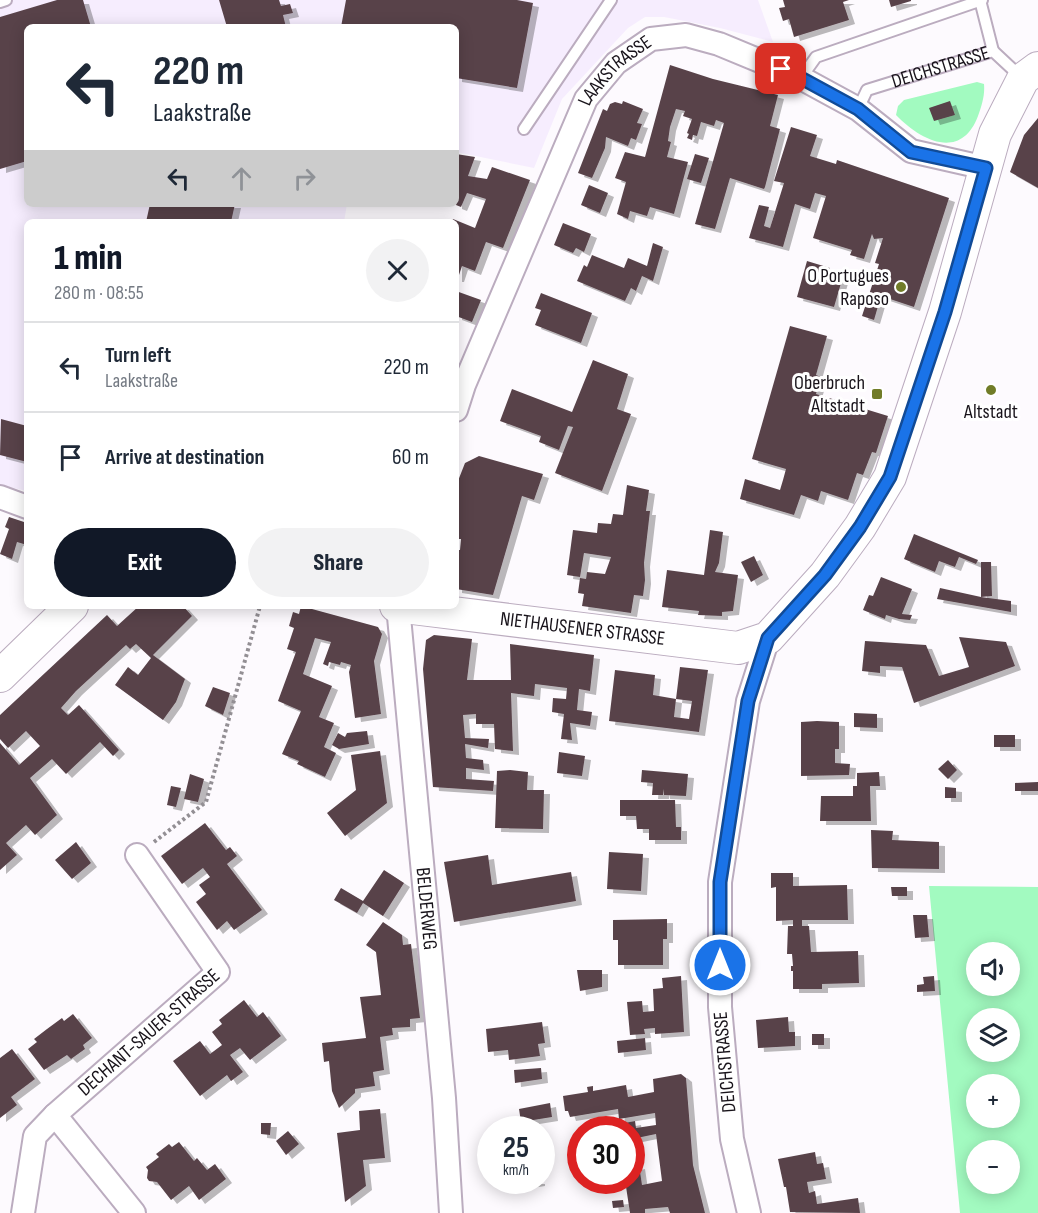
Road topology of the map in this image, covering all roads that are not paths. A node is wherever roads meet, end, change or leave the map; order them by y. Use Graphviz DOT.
graph roads {
  1 [pos="6,0"];
  2 [pos="611,0"];
  3 [pos="980,0"];
  4 [pos="0,2"];
  5 [pos="993,51"];
  6 [pos="1031,74"];
  7 [pos="801,78"];
  8 [pos="858,109"];
  9 [pos="524,129"];
  10 [pos="986,168"];
  11 [pos="459,401"];
  12 [pos="0,497"];
  13 [pos="24,506"];
  14 [pos="69,609"];
  15 [pos="397,609"];
  16 [pos="421,609"];
  17 [pos="768,638"];
  18 [pos="0,676"];
  19 [pos="137,855"];
  20 [pos="55,1115"];
  21 [pos="23,1213"];
  22 [pos="134,1213"];
  23 [pos="451,1213"];
  24 [pos="749,1213"];
  1 -- 4 [label="lane"];
  2 -- 9 [label="lane"];
  3 -- 5 [label="lane"];
  3 -- 7 [label="lane"];
  5 -- 6 [label="lane, DEICHSTRASSE"];
  5 -- 8 [label="lane, DEICHSTRASSE"];
  6 -- 10 [label="street, DEICHSTRASSE"];
  7 -- 8 [label="street, LAAKSTRASSE"];
  7 -- 11 [label="street, LAAKSTRASSE"];
  8 -- 10 [label="street, LAAKSTRASSE"];
  10 -- 17 [label="street, DEICHSTRASSE"];
  12 -- 13 [label="street"];
  14 -- 18 [label="street"];
  15 -- 23 [label="street, BELDERWEG"];
  16 -- 17 [label="street, NIETHAUSENER STRASSE"];
  17 -- 24 [label="street, DEICHSTRASSE"];
  19 -- 20 [label="street, DECHANT-SAUER-STRASSE"];
  20 -- 21 [label="street, DECHANT-SAUER-STRASSE"];
  20 -- 22 [label="street"];
}
